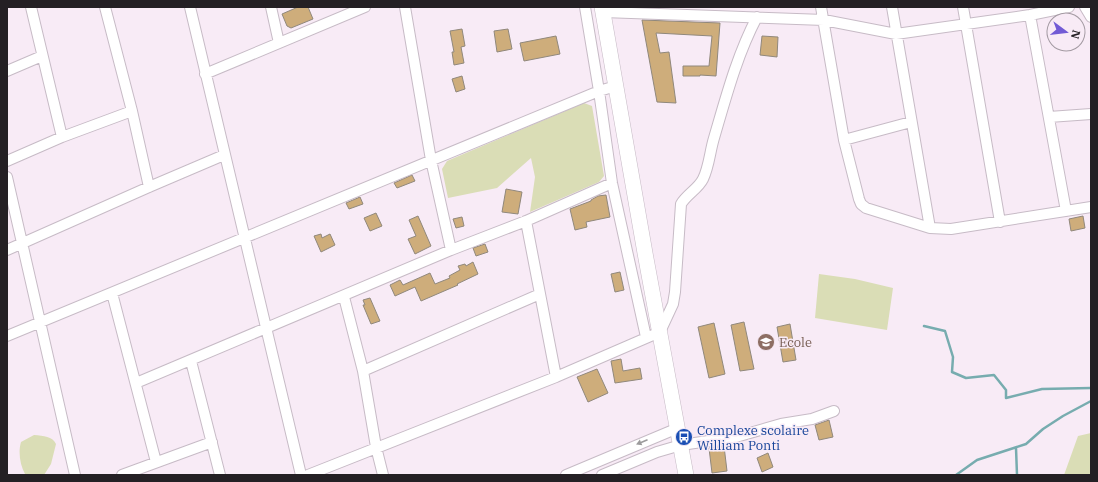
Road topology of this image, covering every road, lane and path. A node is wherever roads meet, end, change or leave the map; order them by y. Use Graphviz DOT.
graph roads {
  1 [pos="31,7"];
  2 [pos="105,7"];
  3 [pos="190,7"];
  4 [pos="271,7"];
  5 [pos="365,7"];
  6 [pos="405,7"];
  7 [pos="584,7"];
  8 [pos="822,7"];
  9 [pos="892,7"];
  10 [pos="962,7"];
  11 [pos="1069,7"];
  12 [pos="1085,7"];
  13 [pos="603,10"];
  14 [pos="1030,15"];
  15 [pos="756,17"];
  16 [pos="1091,17"];
  17 [pos="824,20"];
  18 [pos="966,24"];
  19 [pos="896,34"];
  20 [pos="279,43"];
  21 [pos="42,56"];
  22 [pos="7,71"];
  23 [pos="205,74"];
  24 [pos="616,86"];
  25 [pos="599,91"];
  26 [pos="132,111"];
  27 [pos="1091,114"];
  28 [pos="1049,117"];
  29 [pos="911,122"];
  30 [pos="62,137"];
  31 [pos="844,140"];
  32 [pos="224,155"];
  33 [pos="431,160"];
  34 [pos="7,161"];
  35 [pos="7,177"];
  36 [pos="612,183"];
  37 [pos="149,187"];
  38 [pos="1091,207"];
  39 [pos="1066,211"];
  40 [pos="526,221"];
  41 [pos="1000,222"];
  42 [pos="930,228"];
  43 [pos="244,238"];
  44 [pos="22,244"];
  45 [pos="7,250"];
  46 [pos="451,250"];
  47 [pos="112,293"];
  48 [pos="540,294"];
  49 [pos="344,297"];
  50 [pos="40,324"];
  51 [pos="266,329"];
  52 [pos="653,334"];
  53 [pos="7,336"];
  54 [pos="191,361"];
  55 [pos="363,371"];
  56 [pos="556,377"];
  57 [pos="136,383"];
  58 [pos="834,411"];
  59 [pos="678,428"];
  60 [pos="212,442"];
  61 [pos="681,445"];
  62 [pos="376,447"];
  63 [pos="156,462"];
  64 [pos="75,475"];
  65 [pos="122,475"];
  66 [pos="220,475"];
  67 [pos="301,475"];
  68 [pos="308,475"];
  69 [pos="383,475"];
  70 [pos="566,475"];
  71 [pos="602,475"];
  72 [pos="686,475"];
  1 -- 21 [label="street"];
  2 -- 26 [label="street"];
  3 -- 23 [label="street"];
  4 -- 20 [label="street"];
  5 -- 20 [label="street"];
  6 -- 33 [label="street"];
  7 -- 25 [label="street"];
  8 -- 17 [label="street"];
  9 -- 19 [label="street"];
  10 -- 18 [label="street"];
  11 -- 14 [label="street"];
  12 -- 16 [label="street"];
  13 -- 15 [label="street"];
  13 -- 24 [label="highway"];
  14 -- 18 [label="street"];
  14 -- 28 [label="street"];
  15 -- 17 [label="street"];
  15 -- 52 [label="street"];
  17 -- 19 [label="street"];
  17 -- 31 [label="street"];
  18 -- 19 [label="street"];
  18 -- 41 [label="street"];
  19 -- 29 [label="street"];
  20 -- 23 [label="street"];
  21 -- 22 [label="street"];
  21 -- 30 [label="street"];
  23 -- 32 [label="street"];
  24 -- 25 [label="street"];
  24 -- 52 [label="highway"];
  25 -- 33 [label="street"];
  25 -- 36 [label="street"];
  26 -- 30 [label="street"];
  26 -- 37 [label="street"];
  27 -- 28 [label="street"];
  28 -- 39 [label="street"];
  29 -- 31 [label="street"];
  29 -- 42 [label="street"];
  30 -- 34 [label="street"];
  31 -- 42 [label="street"];
  32 -- 37 [label="street"];
  32 -- 43 [label="street"];
  33 -- 43 [label="street"];
  33 -- 46 [label="street"];
  35 -- 44 [label="street"];
  36 -- 40 [label="street"];
  36 -- 52 [label="street"];
  37 -- 44 [label="street"];
  38 -- 39 [label="street"];
  39 -- 41 [label="street"];
  40 -- 46 [label="street"];
  40 -- 48 [label="street"];
  41 -- 42 [label="street"];
  43 -- 47 [label="street"];
  43 -- 51 [label="street"];
  44 -- 45 [label="street"];
  44 -- 50 [label="street"];
  46 -- 49 [label="street"];
  47 -- 50 [label="street"];
  47 -- 57 [label="street"];
  48 -- 55 [label="street"];
  48 -- 56 [label="street"];
  49 -- 51 [label="street"];
  49 -- 55 [label="street"];
  50 -- 53 [label="street"];
  50 -- 64 [label="street"];
  51 -- 54 [label="street"];
  51 -- 67 [label="street"];
  52 -- 56 [label="street"];
  52 -- 59 [label="highway"];
  54 -- 57 [label="street"];
  54 -- 60 [label="street"];
  55 -- 62 [label="street"];
  56 -- 62 [label="street"];
  57 -- 63 [label="street"];
  58 -- 61 [label="street"];
  59 -- 61 [label="highway"];
  59 -- 70 [label="street, one-way"];
  60 -- 63 [label="street"];
  60 -- 66 [label="street"];
  61 -- 71 [label="street"];
  61 -- 72 [label="highway"];
  62 -- 68 [label="street"];
  62 -- 69 [label="street"];
  63 -- 65 [label="street"];
}
